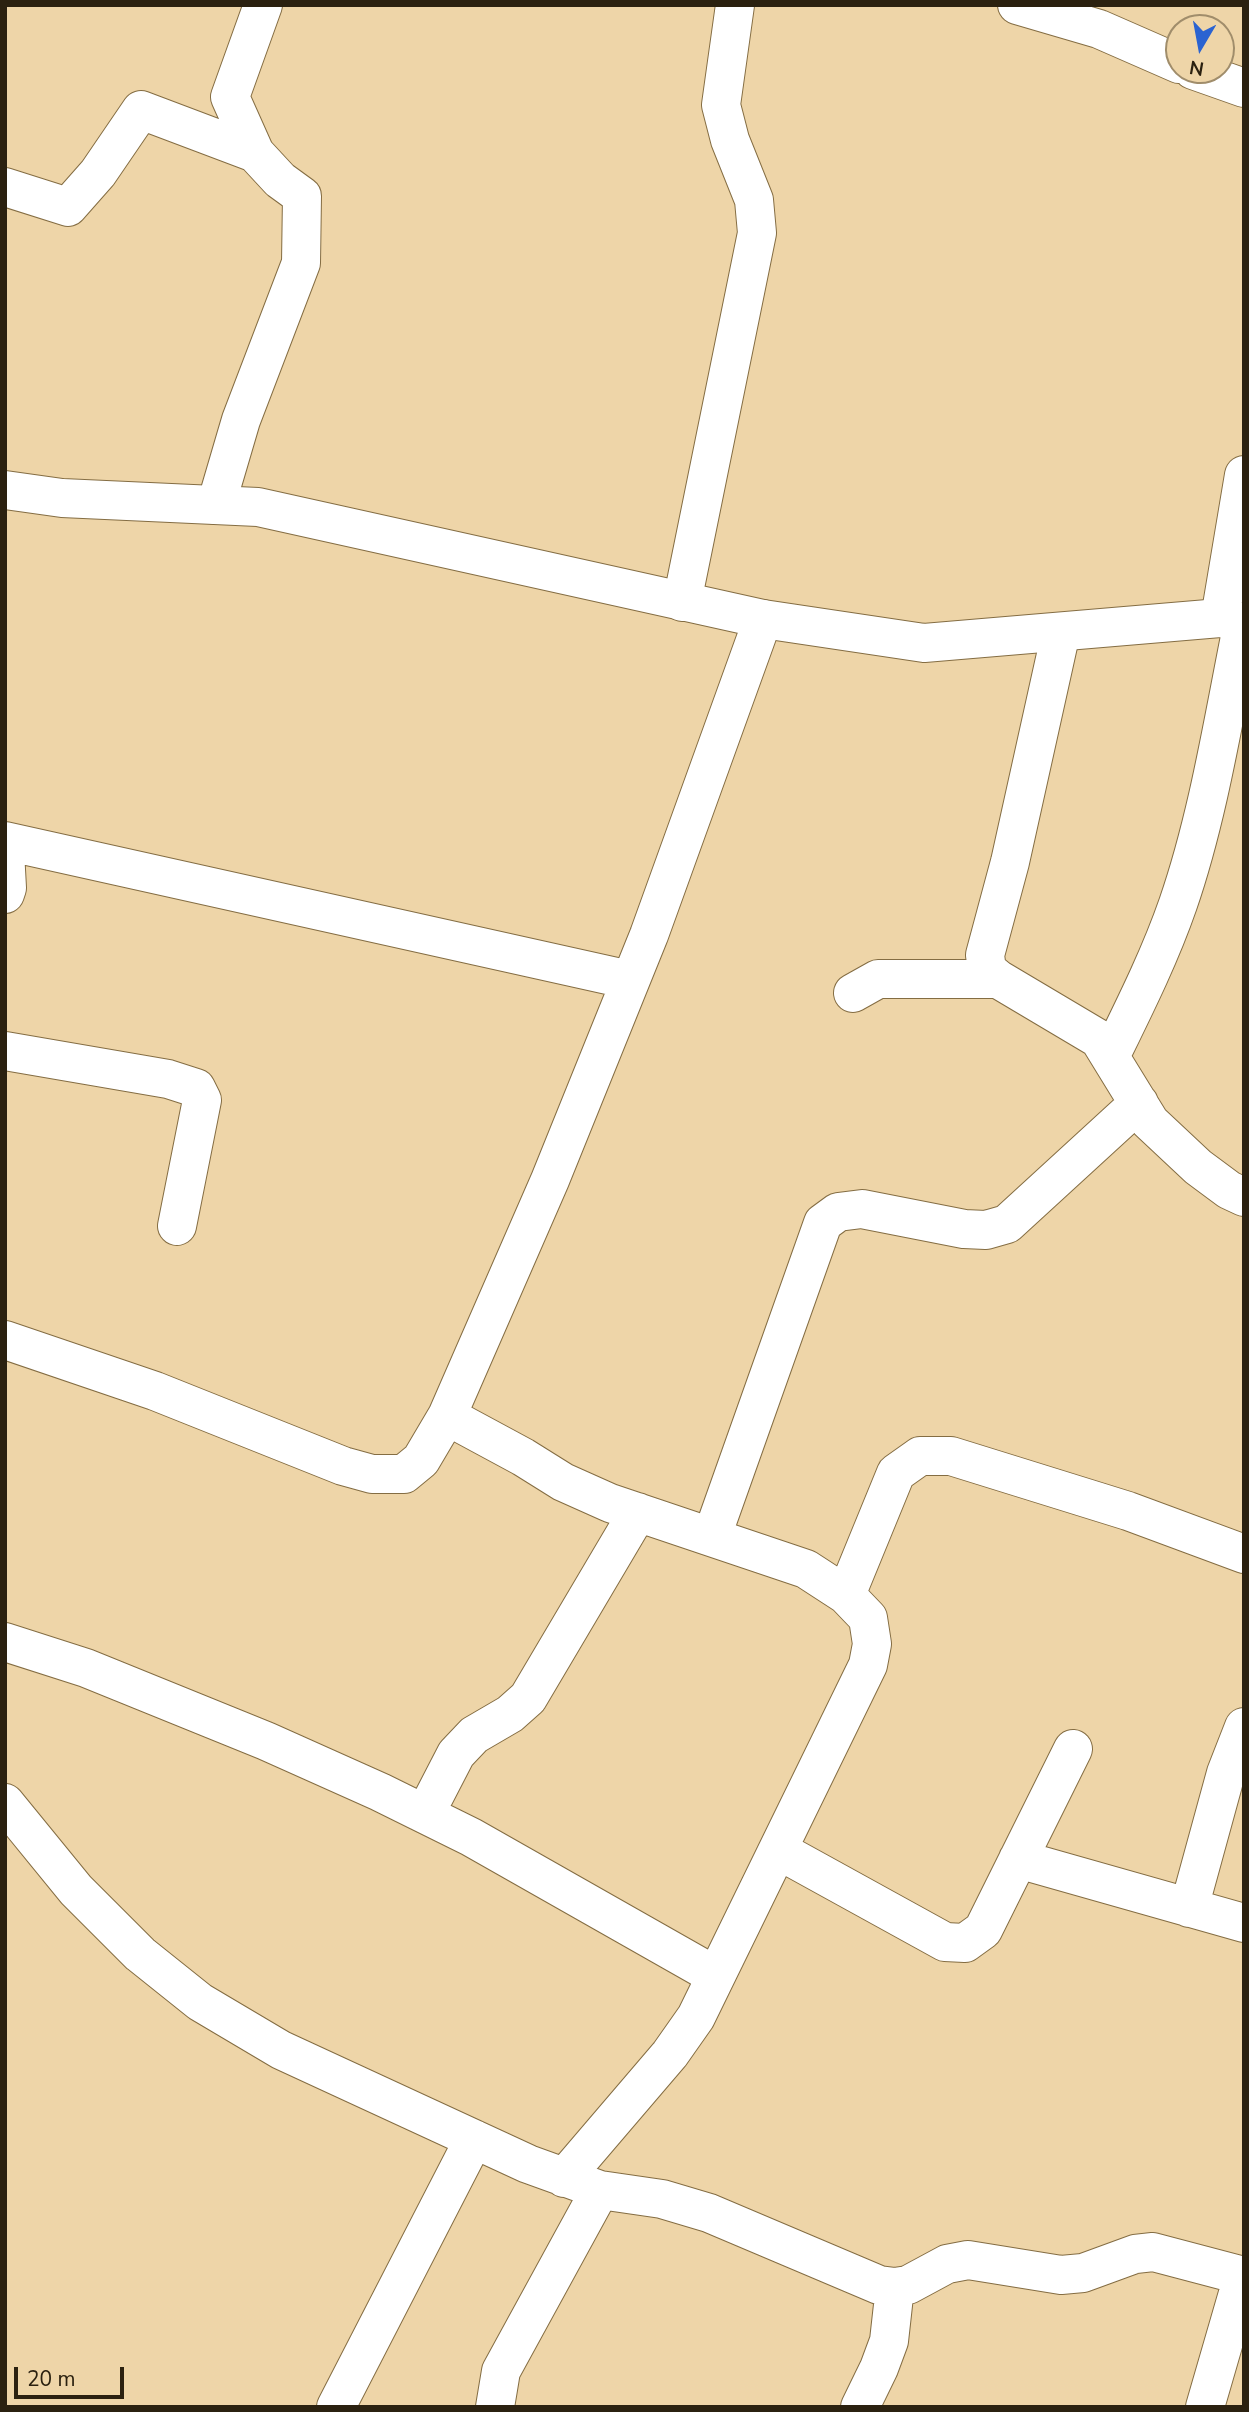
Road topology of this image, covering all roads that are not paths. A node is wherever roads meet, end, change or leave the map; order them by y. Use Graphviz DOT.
graph roads {
  1 [pos="262,5"];
  2 [pos="735,5"];
  3 [pos="1017,5"];
  4 [pos="1165,58"];
  5 [pos="255,153"];
  6 [pos="5,187"];
  7 [pos="1244,475"];
  8 [pos="5,490"];
  9 [pos="216,506"];
  10 [pos="682,602"];
  11 [pos="763,620"];
  12 [pos="1236,621"];
  13 [pos="1061,632"];
  14 [pos="5,841"];
  15 [pos="5,851"];
  16 [pos="5,894"];
  17 [pos="998,979"];
  18 [pos="630,980"];
  19 [pos="853,993"];
  20 [pos="5,1051"];
  21 [pos="1111,1055"];
  22 [pos="1139,1103"];
  23 [pos="1244,1197"];
  24 [pos="177,1226"];
  25 [pos="5,1340"];
  26 [pos="447,1416"];
  27 [pos="638,1512"];
  28 [pos="712,1536"];
  29 [pos="1244,1554"];
  30 [pos="846,1595"];
  31 [pos="5,1642"];
  32 [pos="1244,1727"];
  33 [pos="1073,1749"];
  34 [pos="5,1803"];
  35 [pos="425,1814"];
  36 [pos="778,1850"];
  37 [pos="1018,1859"];
  38 [pos="1189,1908"];
  39 [pos="1244,1923"];
  40 [pos="716,1976"];
  41 [pos="474,2139"];
  42 [pos="564,2178"];
  43 [pos="600,2190"];
  44 [pos="1243,2276"];
  45 [pos="895,2287"];
  46 [pos="336,2407"];
  47 [pos="495,2407"];
  48 [pos="860,2407"];
  49 [pos="1205,2407"];
  1 -- 5 [label="street"];
  2 -- 10 [label="street"];
  3 -- 4 [label="street"];
  5 -- 6 [label="street"];
  5 -- 9 [label="street"];
  7 -- 12 [label="street"];
  8 -- 9 [label="street"];
  9 -- 10 [label="street"];
  10 -- 11 [label="street"];
  11 -- 13 [label="street"];
  11 -- 18 [label="street"];
  12 -- 13 [label="street"];
  12 -- 21 [label="street"];
  13 -- 17 [label="street"];
  14 -- 18 [label="street"];
  15 -- 16 [label="street"];
  17 -- 19 [label="street"];
  17 -- 21 [label="street"];
  18 -- 26 [label="street"];
  20 -- 24 [label="street"];
  21 -- 22 [label="street"];
  22 -- 23 [label="street"];
  22 -- 28 [label="street"];
  25 -- 26 [label="street"];
  26 -- 27 [label="street"];
  27 -- 28 [label="street"];
  27 -- 35 [label="street"];
  28 -- 30 [label="street"];
  29 -- 30 [label="street"];
  30 -- 36 [label="street"];
  31 -- 35 [label="street"];
  32 -- 38 [label="street"];
  33 -- 37 [label="street"];
  34 -- 41 [label="street"];
  35 -- 40 [label="street"];
  36 -- 37 [label="street"];
  36 -- 40 [label="street"];
  37 -- 38 [label="street"];
  38 -- 39 [label="street"];
  40 -- 42 [label="street"];
  41 -- 42 [label="street"];
  41 -- 46 [label="street"];
  42 -- 43 [label="street"];
  43 -- 45 [label="street"];
  43 -- 47 [label="street"];
  44 -- 45 [label="street"];
  44 -- 49 [label="street"];
  45 -- 48 [label="street"];
}
